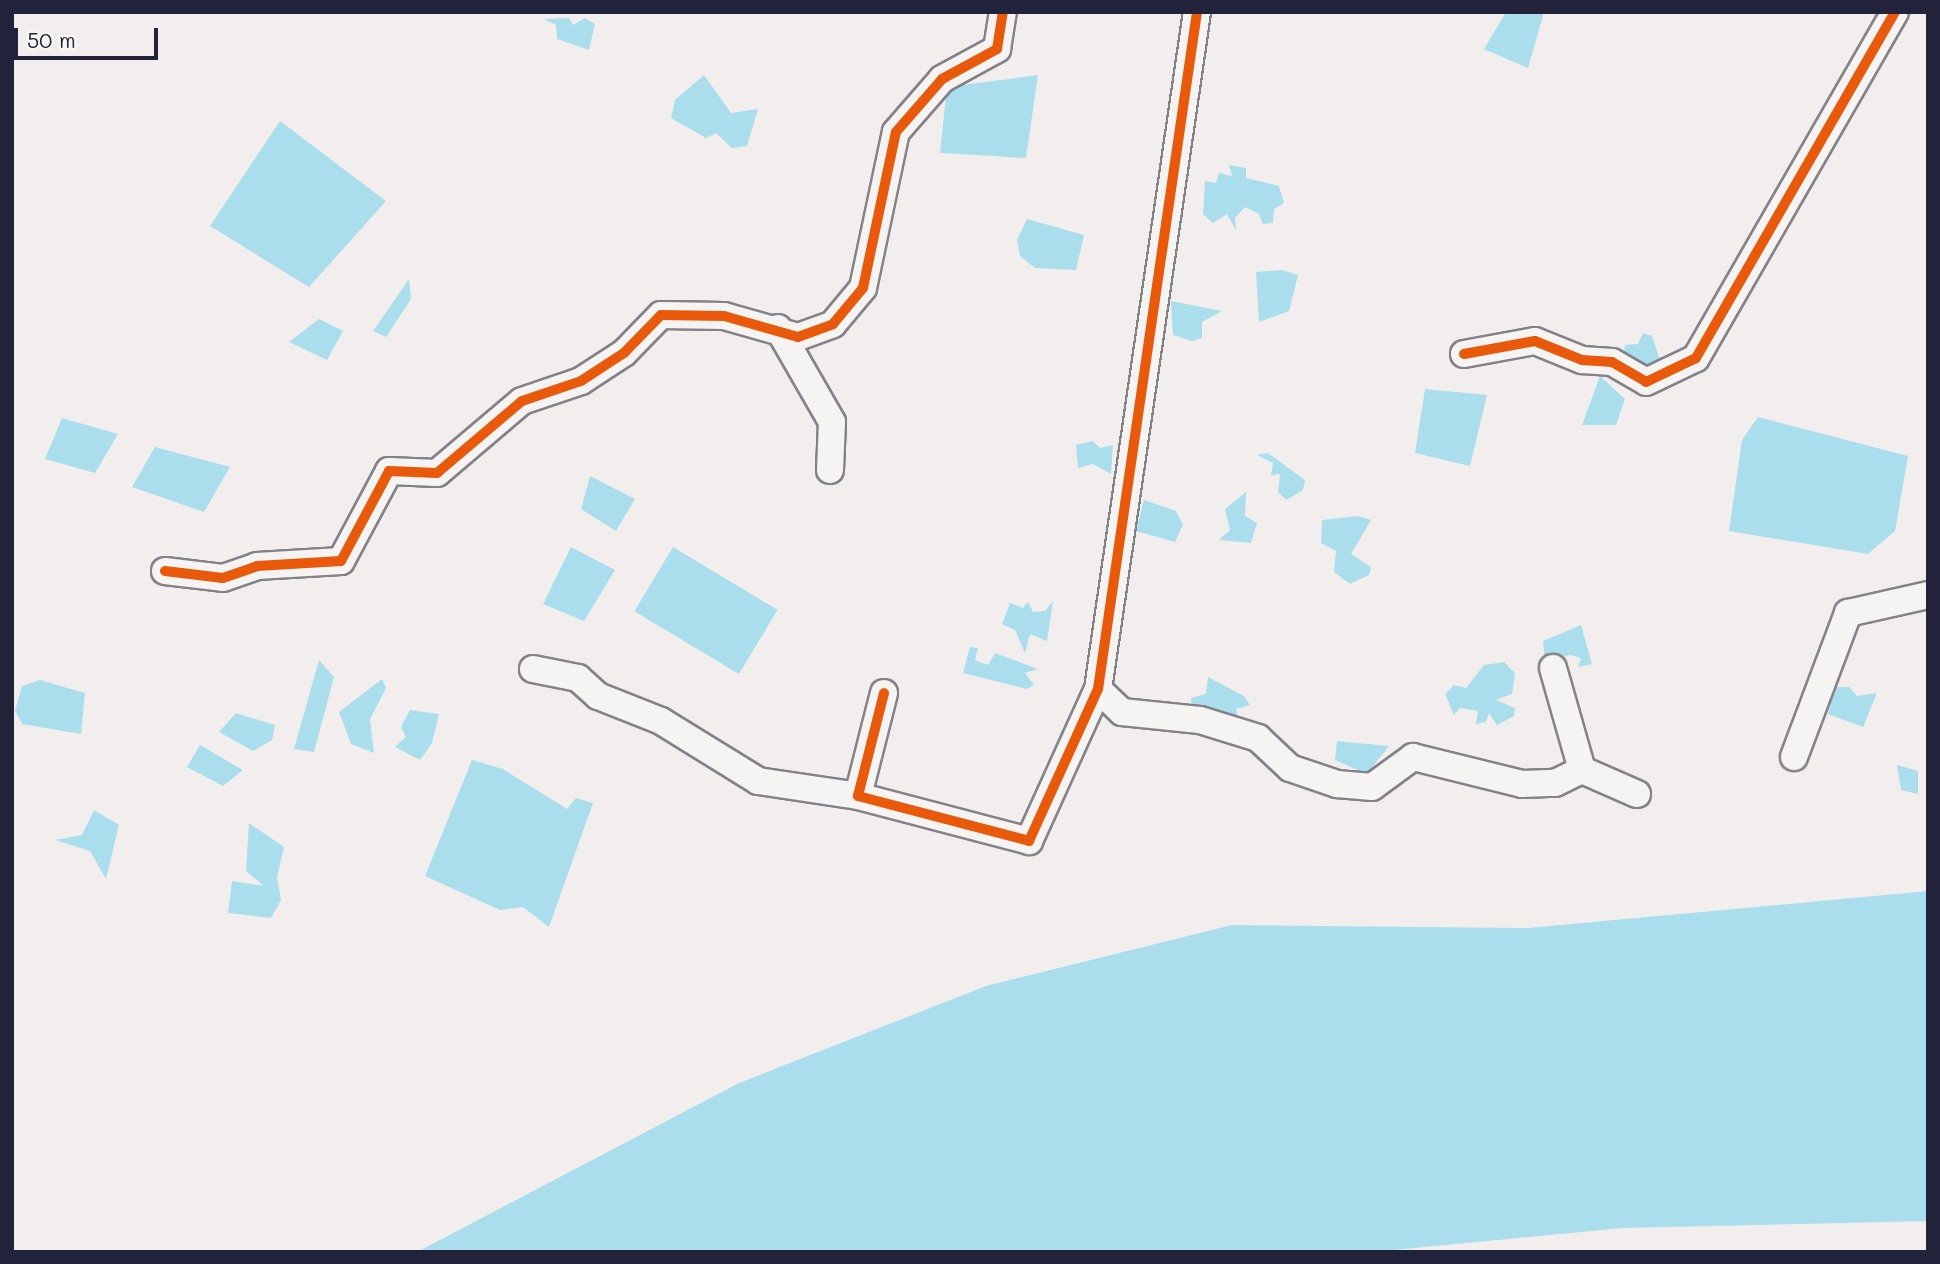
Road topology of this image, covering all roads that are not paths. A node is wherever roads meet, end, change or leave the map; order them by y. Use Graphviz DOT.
graph roads {
  1 [pos="1003,12"];
  2 [pos="1197,12"];
  3 [pos="1895,12"];
  4 [pos="778,328"];
  5 [pos="1464,354"];
  6 [pos="830,470"];
  7 [pos="164,571"];
  8 [pos="1928,595"];
  9 [pos="1553,668"];
  10 [pos="533,669"];
  11 [pos="1098,689"];
  12 [pos="884,692"];
  13 [pos="1794,757"];
  14 [pos="1582,770"];
  15 [pos="1637,794"];
  16 [pos="858,796"];
  1 -- 4 [label="street"];
  2 -- 11 [label="street"];
  3 -- 5 [label="street"];
  4 -- 6 [label="street"];
  4 -- 7 [label="street"];
  8 -- 13 [label="street"];
  9 -- 14 [label="street"];
  10 -- 16 [label="street"];
  11 -- 14 [label="street"];
  11 -- 16 [label="street"];
  12 -- 16 [label="street"];
  14 -- 15 [label="street"];
}
